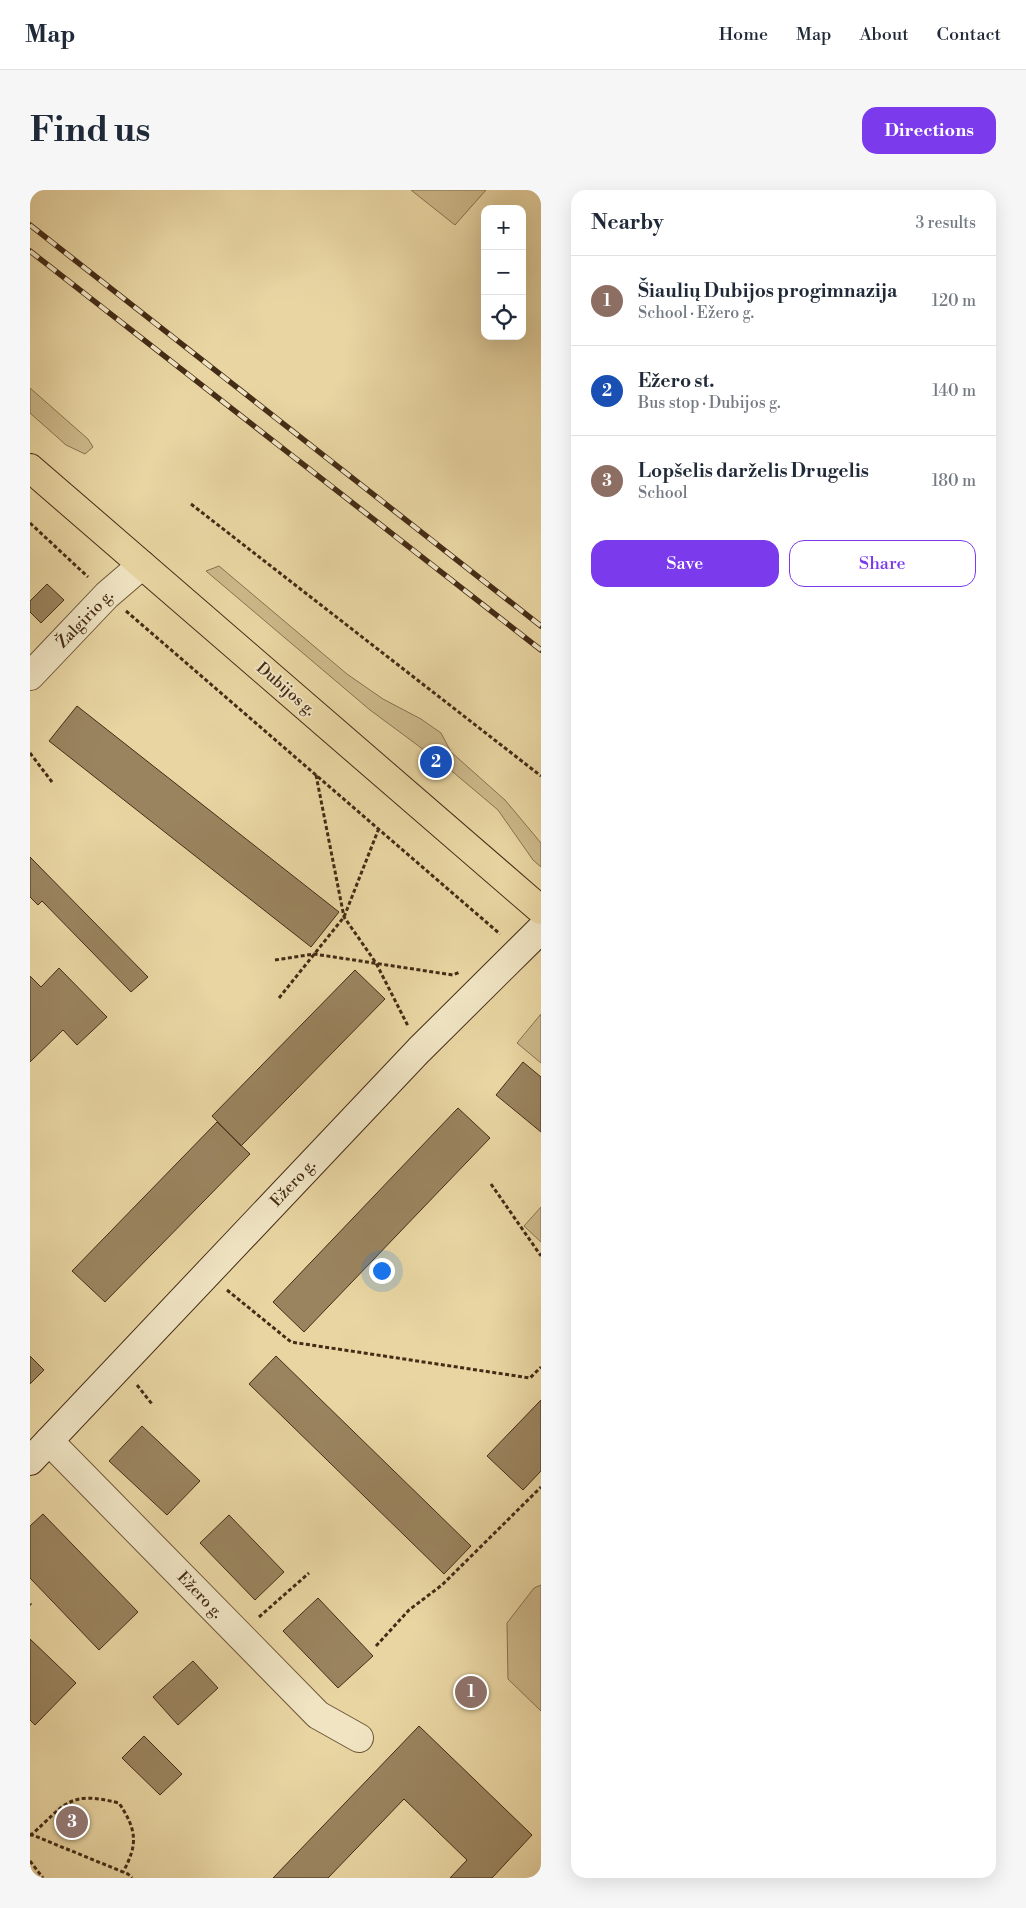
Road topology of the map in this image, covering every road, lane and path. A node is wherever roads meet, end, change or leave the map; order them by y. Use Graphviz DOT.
graph roads {
  1 [pos="30,468"];
  2 [pos="191,504"];
  3 [pos="30,523"];
  4 [pos="142,565"];
  5 [pos="108,595"];
  6 [pos="30,676"];
  7 [pos="30,753"];
  8 [pos="316,774"];
  9 [pos="541,776"];
  10 [pos="52,782"];
  11 [pos="379,828"];
  12 [pos="541,910"];
  13 [pos="344,917"];
  14 [pos="495,930"];
  15 [pos="541,930"];
  16 [pos="314,954"];
  17 [pos="275,960"];
  18 [pos="376,963"];
  19 [pos="462,971"];
  20 [pos="280,998"];
  21 [pos="419,1050"];
  22 [pos="491,1184"];
  23 [pos="541,1256"];
  24 [pos="207,1274"];
  25 [pos="541,1367"];
  26 [pos="48,1441"];
  27 [pos="30,1461"];
  28 [pos="541,1487"];
  29 [pos="309,1574"];
  30 [pos="238,1635"];
  31 [pos="376,1646"];
  32 [pos="359,1738"];
  33 [pos="30,1835"];
  34 [pos="30,1862"];
  35 [pos="123,1872"];
  36 [pos="42,1878"];
  37 [pos="132,1878"];
  1 -- 4 [label="main road, Dubijos g."];
  2 -- 9 [label="path"];
  3 -- 5 [label="path"];
  4 -- 5 [label="main road, Žalgirio g."];
  4 -- 12 [label="main road, Dubijos g."];
  5 -- 6 [label="main road, Žalgirio g."];
  5 -- 8 [label="path"];
  7 -- 10 [label="path"];
  8 -- 11 [label="path"];
  8 -- 13 [label="path"];
  11 -- 13 [label="path"];
  11 -- 14 [label="path"];
  13 -- 16 [label="path"];
  13 -- 18 [label="path"];
  15 -- 21 [label="main road, Ežero g."];
  16 -- 17 [label="path"];
  16 -- 18 [label="path"];
  16 -- 20 [label="path"];
  18 -- 19 [label="path"];
  18 -- 21 [label="path"];
  21 -- 24 [label="main road, Ežero g."];
  22 -- 23 [label="path"];
  24 -- 25 [label="path"];
  24 -- 26 [label="main road, Ežero g."];
  26 -- 27 [label="main road, Ežero g."];
  26 -- 30 [label="main road, Ežero g."];
  28 -- 31 [label="path"];
  29 -- 30 [label="path"];
  30 -- 32 [label="main road, Ežero g."];
  33 -- 35 [label="path"];
  33 -- 35 [label="path"];
  34 -- 36 [label="path"];
  35 -- 37 [label="path"];
}
